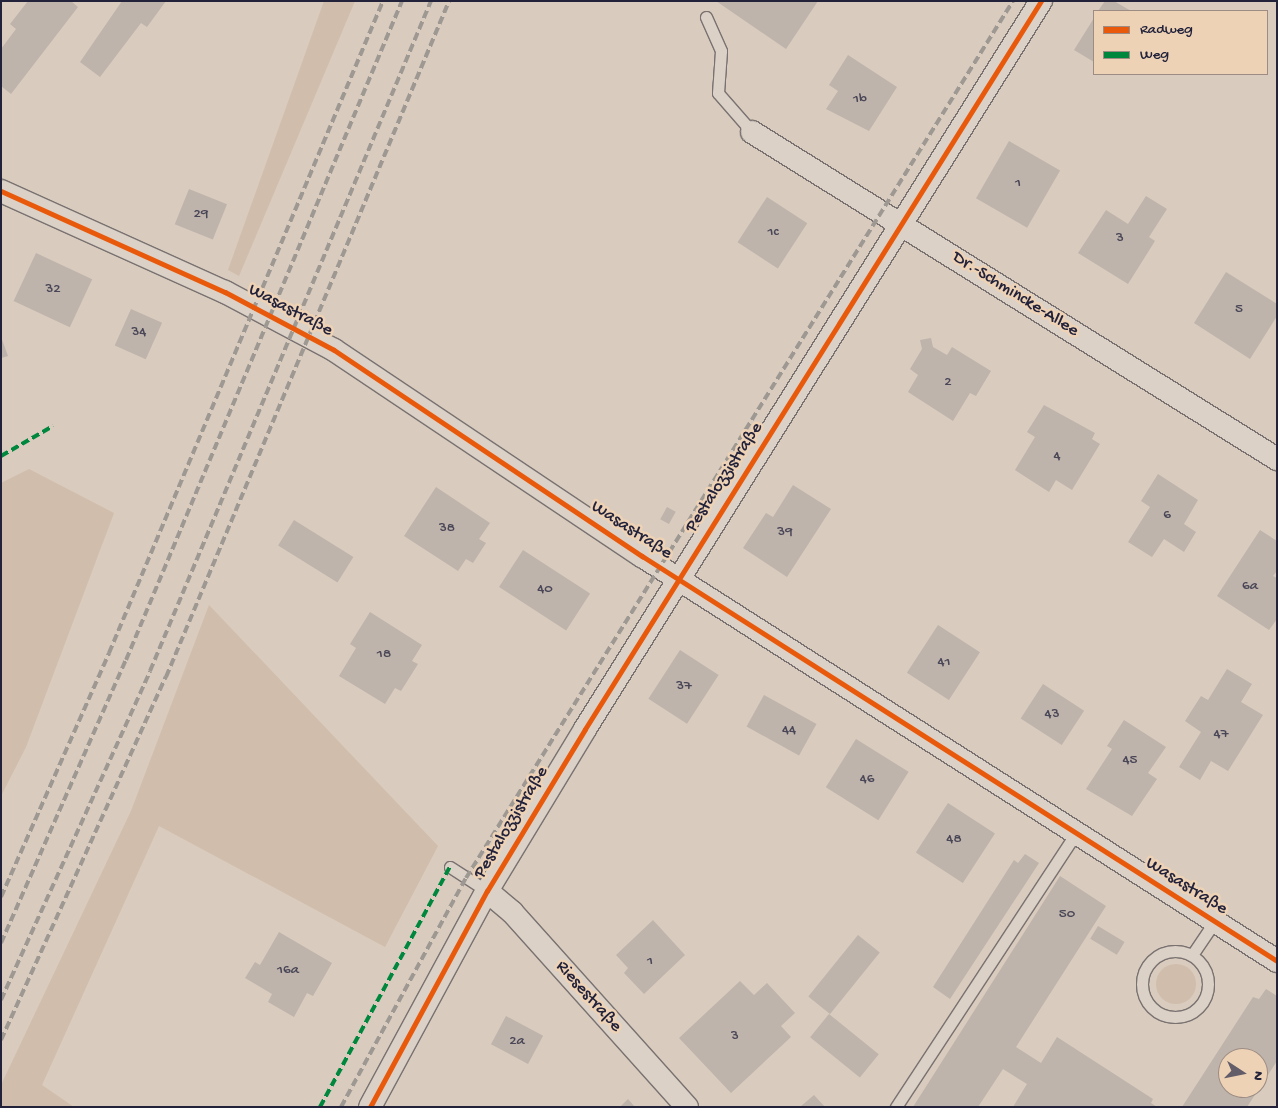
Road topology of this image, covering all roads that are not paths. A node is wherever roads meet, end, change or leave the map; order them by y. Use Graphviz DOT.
graph roads {
  1 [pos="1041,1"];
  2 [pos="706,18"];
  3 [pos="752,132"];
  4 [pos="1,192"];
  5 [pos="903,225"];
  6 [pos="1277,459"];
  7 [pos="677,578"];
  8 [pos="1075,834"];
  9 [pos="450,867"];
  10 [pos="487,892"];
  11 [pos="1214,922"];
  12 [pos="1192,955"];
  13 [pos="1277,961"];
  14 [pos="370,1107"];
  15 [pos="687,1107"];
  16 [pos="896,1107"];
  1 -- 5 [label="street, Pestalozzistraße"];
  2 -- 3 [label="lane"];
  3 -- 5 [label="street, Dr.-Schmincke-Allee"];
  4 -- 7 [label="street, Wasastraße"];
  5 -- 6 [label="street, Dr.-Schmincke-Allee"];
  5 -- 7 [label="street, Pestalozzistraße"];
  7 -- 8 [label="street, Wasastraße"];
  7 -- 10 [label="street, Pestalozzistraße"];
  8 -- 11 [label="street, Wasastraße"];
  8 -- 16 [label="lane"];
  9 -- 10 [label="lane"];
  10 -- 14 [label="street, Pestalozzistraße"];
  10 -- 15 [label="street, Riesestraße"];
  11 -- 12 [label="lane"];
  11 -- 13 [label="street, Wasastraße"];
  12 -- 12 [label="lane"];
}
